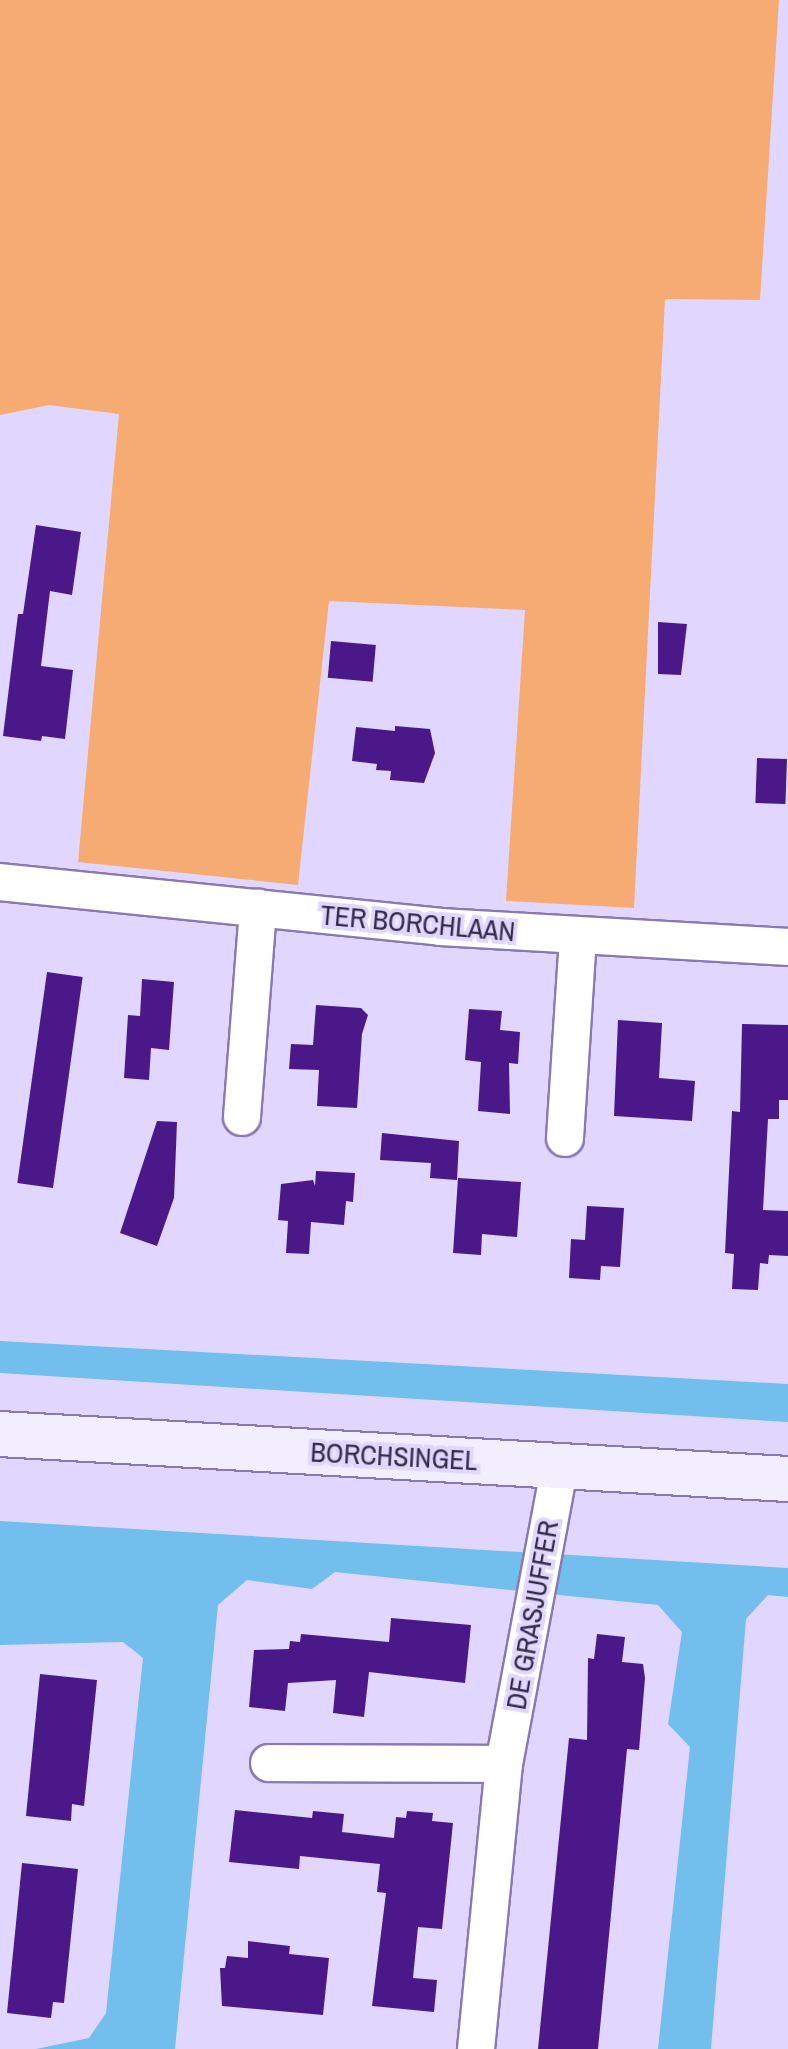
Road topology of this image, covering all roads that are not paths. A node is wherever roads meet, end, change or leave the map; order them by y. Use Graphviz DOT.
graph roads {
  1 [pos="0,882"];
  2 [pos="258,908"];
  3 [pos="578,936"];
  4 [pos="788,947"];
  5 [pos="242,1117"];
  6 [pos="565,1138"];
  7 [pos="0,1434"];
  8 [pos="560,1466"];
  9 [pos="788,1479"];
  10 [pos="269,1763"];
  11 [pos="504,1764"];
  12 [pos="476,2049"];
  1 -- 2 [label="street, TER BORCHLAAN"];
  2 -- 3 [label="street, TER BORCHLAAN"];
  2 -- 5 [label="street"];
  3 -- 4 [label="street, TER BORCHLAAN"];
  3 -- 6 [label="street"];
  7 -- 8 [label="main road, BORCHSINGEL"];
  8 -- 9 [label="main road, BORCHSINGEL"];
  8 -- 11 [label="street, DE GRASJUFFER"];
  10 -- 11 [label="street"];
  11 -- 12 [label="street, DE GRASJUFFER"];
}
